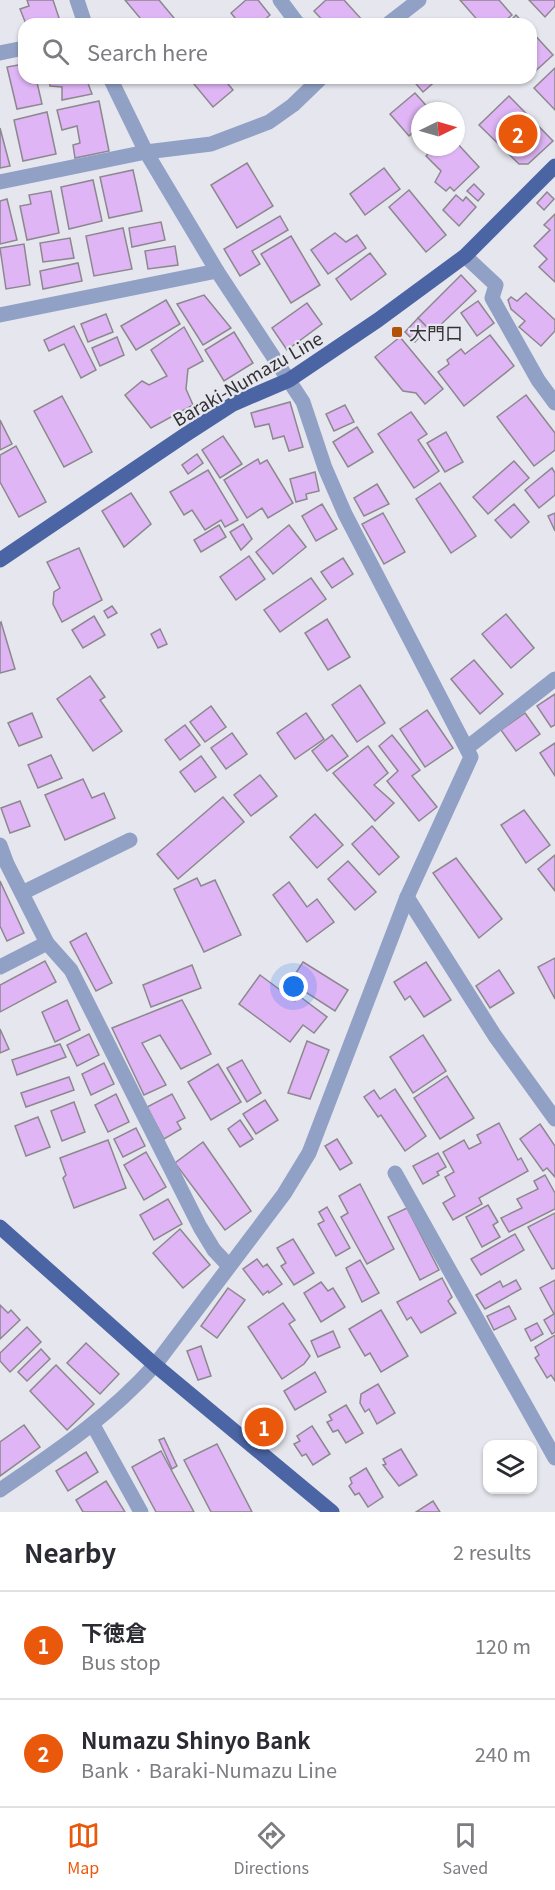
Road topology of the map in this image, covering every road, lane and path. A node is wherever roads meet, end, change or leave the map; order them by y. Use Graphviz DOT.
graph roads {
  1 [pos="77,0"];
  2 [pos="280,0"];
  3 [pos="419,0"];
  4 [pos="83,18"];
  5 [pos="294,18"];
  6 [pos="396,18"];
  7 [pos="18,49"];
  8 [pos="0,53"];
  9 [pos="113,84"];
  10 [pos="315,84"];
  11 [pos="147,152"];
  12 [pos="555,166"];
  13 [pos="0,182"];
  14 [pos="465,256"];
  15 [pos="217,271"];
  16 [pos="0,315"];
  17 [pos="289,380"];
  18 [pos="555,403"];
  19 [pos="0,560"];
  20 [pos="555,679"];
  21 [pos="468,747"];
  22 [pos="130,840"];
  23 [pos="0,845"];
  24 [pos="22,893"];
  25 [pos="407,897"];
  26 [pos="47,943"];
  27 [pos="0,967"];
  28 [pos="555,1119"];
  29 [pos="395,1173"];
  30 [pos="0,1227"];
  31 [pos="229,1266"];
  32 [pos="155,1365"];
  33 [pos="93,1425"];
  34 [pos="555,1458"];
  35 [pos="0,1490"];
  36 [pos="141,1512"];
  37 [pos="332,1512"];
  1 -- 4 [label="street"];
  2 -- 5 [label="street"];
  3 -- 6 [label="street"];
  7 -- 8 [label="street"];
  9 -- 11 [label="street"];
  10 -- 11 [label="street"];
  11 -- 13 [label="street"];
  11 -- 15 [label="street"];
  12 -- 14 [label="main road, Baraki-Numazu Line"];
  14 -- 17 [label="main road, Baraki-Numazu Line"];
  14 -- 18 [label="street"];
  15 -- 16 [label="street"];
  15 -- 17 [label="street"];
  17 -- 19 [label="main road, Baraki-Numazu Line"];
  17 -- 21 [label="street"];
  20 -- 21 [label="street"];
  21 -- 25 [label="street"];
  22 -- 24 [label="street"];
  23 -- 24 [label="street"];
  24 -- 26 [label="street"];
  25 -- 28 [label="street"];
  25 -- 31 [label="street"];
  26 -- 27 [label="street"];
  26 -- 31 [label="street"];
  29 -- 34 [label="street"];
  30 -- 32 [label="main road"];
  31 -- 32 [label="street"];
  32 -- 33 [label="street"];
  32 -- 37 [label="main road"];
  33 -- 35 [label="street"];
  33 -- 36 [label="street"];
}
